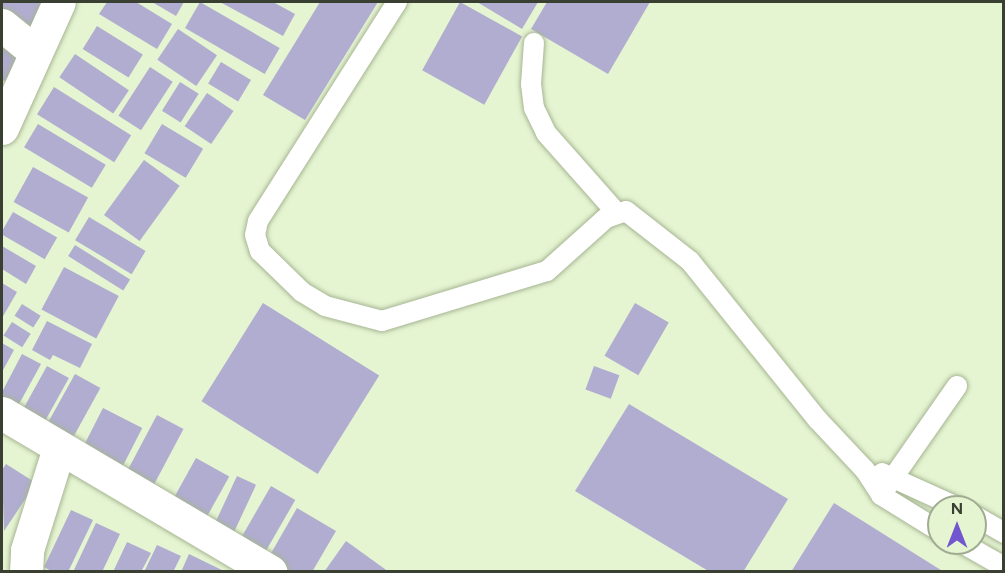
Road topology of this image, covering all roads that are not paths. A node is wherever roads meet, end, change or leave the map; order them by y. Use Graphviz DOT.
graph roads {
  1 [pos="59,2"];
  2 [pos="397,2"];
  3 [pos="2,25"];
  4 [pos="534,43"];
  5 [pos="34,51"];
  6 [pos="2,128"];
  7 [pos="616,212"];
  8 [pos="957,386"];
  9 [pos="2,413"];
  10 [pos="59,448"];
  11 [pos="865,470"];
  12 [pos="894,476"];
  13 [pos="881,495"];
  14 [pos="933,495"];
  15 [pos="987,523"];
  16 [pos="927,524"];
  17 [pos="1004,532"];
  18 [pos="982,555"];
  19 [pos="18,557"];
  20 [pos="1001,566"];
  21 [pos="270,571"];
  1 -- 5 [label="street"];
  2 -- 7 [label="lane"];
  3 -- 5 [label="street"];
  4 -- 7 [label="lane"];
  5 -- 6 [label="street"];
  7 -- 11 [label="lane"];
  8 -- 12 [label="lane"];
  9 -- 10 [label="street"];
  10 -- 19 [label="street"];
  10 -- 21 [label="street"];
  11 -- 12 [label="lane"];
  11 -- 13 [label="lane"];
  12 -- 13 [label="lane"];
  12 -- 14 [label="lane"];
  13 -- 16 [label="lane"];
  15 -- 17 [label="lane"];
  18 -- 20 [label="lane"];
}
